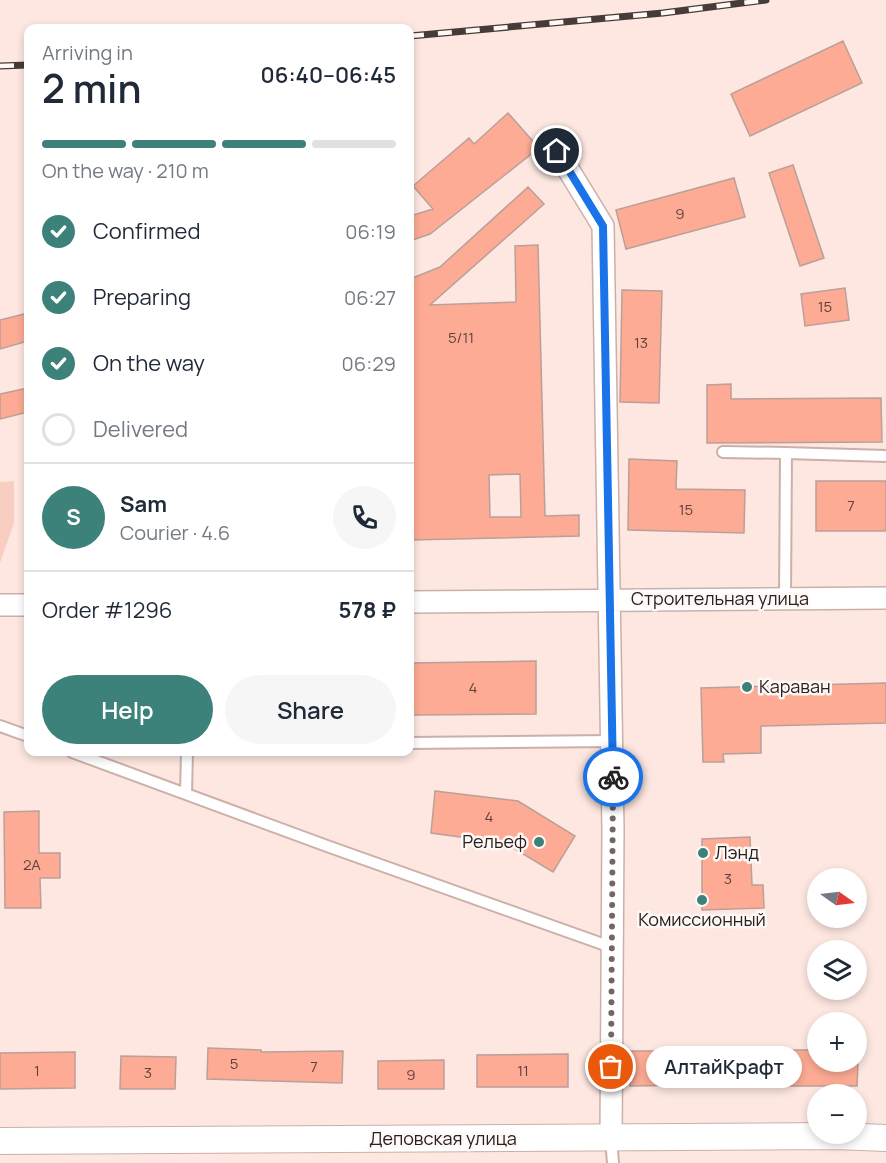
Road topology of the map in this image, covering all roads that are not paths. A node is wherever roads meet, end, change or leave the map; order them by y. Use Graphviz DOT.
graph roads {
  1 [pos="557,151"];
  2 [pos="723,452"];
  3 [pos="786,453"];
  4 [pos="886,456"];
  5 [pos="886,598"];
  6 [pos="785,599"];
  7 [pos="611,600"];
  8 [pos="414,602"];
  9 [pos="0,605"];
  10 [pos="24,605"];
  11 [pos="0,726"];
  12 [pos="24,735"];
  13 [pos="612,741"];
  14 [pos="414,743"];
  15 [pos="83,756"];
  16 [pos="187,756"];
  17 [pos="186,794"];
  18 [pos="611,947"];
  19 [pos="886,1138"];
  20 [pos="0,1141"];
  21 [pos="612,1151"];
  1 -- 7 [label="street"];
  2 -- 3 [label="lane"];
  3 -- 4 [label="lane"];
  3 -- 6 [label="lane"];
  5 -- 6 [label="street, Строительная улица"];
  6 -- 7 [label="street, Строительная улица"];
  7 -- 8 [label="street, Строительная улица"];
  7 -- 13 [label="street"];
  9 -- 10 [label="street"];
  11 -- 12 [label="lane"];
  13 -- 14 [label="lane"];
  13 -- 18 [label="street"];
  15 -- 17 [label="lane"];
  16 -- 17 [label="lane"];
  17 -- 18 [label="lane"];
  18 -- 21 [label="street"];
  19 -- 21 [label="street, Деповская улица"];
  20 -- 21 [label="street, Деповская улица"];
}
